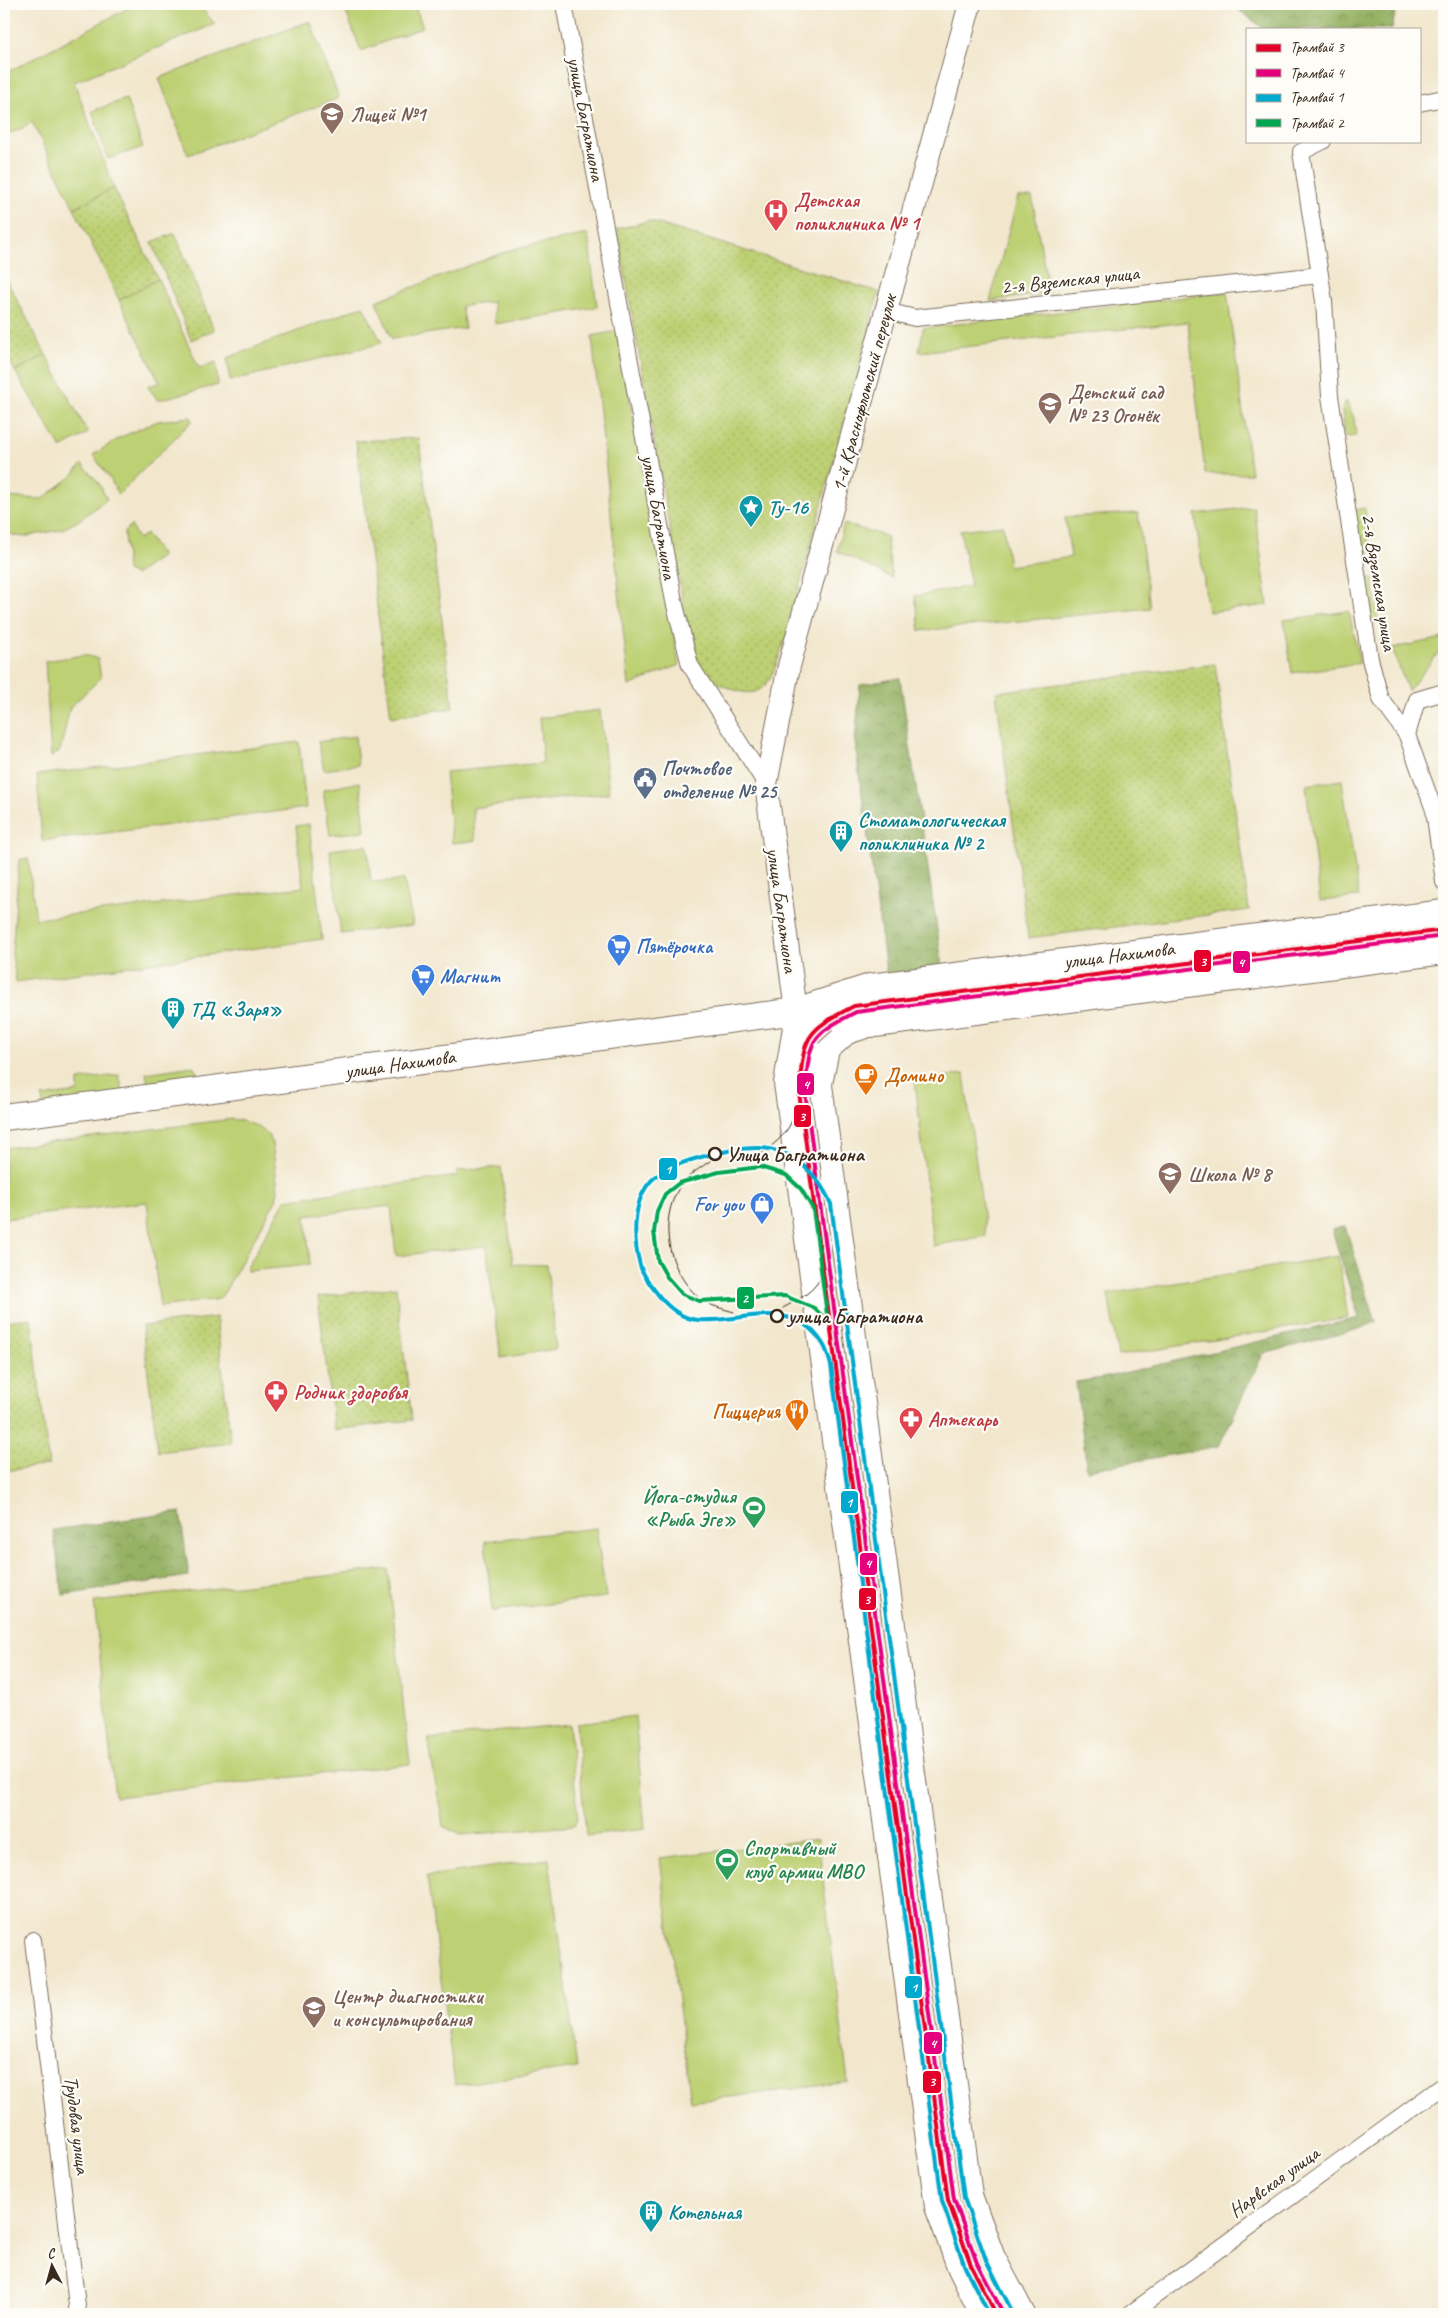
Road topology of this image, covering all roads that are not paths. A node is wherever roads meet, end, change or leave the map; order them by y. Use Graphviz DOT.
graph roads {
  1 [pos="564,4"];
  2 [pos="970,4"];
  3 [pos="1444,98"];
  4 [pos="1420,103"];
  5 [pos="1321,142"];
  6 [pos="1320,275"];
  7 [pos="886,310"];
  8 [pos="1444,692"];
  9 [pos="1408,735"];
  10 [pos="766,784"];
  11 [pos="1444,882"];
  12 [pos="1444,913"];
  13 [pos="1444,951"];
  14 [pos="796,1011"];
  15 [pos="875,1024"];
  16 [pos="821,1085"];
  17 [pos="4,1117"];
  18 [pos="919,1816"];
  19 [pos="884,1820"];
  20 [pos="33,1940"];
  21 [pos="1444,2085"];
  22 [pos="78,2314"];
  23 [pos="982,2314"];
  24 [pos="1024,2314"];
  25 [pos="1130,2314"];
  1 -- 10 [label="street, улица Багратиона"];
  2 -- 7 [label="main road, 1-й Краснофлотский переулок"];
  3 -- 4 [label="street"];
  5 -- 6 [label="street, 2-я Вяземская улица"];
  6 -- 7 [label="street, 2-я Вяземская улица"];
  6 -- 9 [label="street, 2-я Вяземская улица"];
  7 -- 10 [label="main road, 1-й Краснофлотский переулок"];
  8 -- 9 [label="street"];
  9 -- 11 [label="street, 2-я Вяземская улица"];
  10 -- 14 [label="main road, улица Багратиона"];
  12 -- 14 [label="main road, улица Нахимова"];
  13 -- 15 [label="main road, улица Нахимова"];
  14 -- 15 [label="main road, улица Нахимова"];
  14 -- 16 [label="main road, улица Багратиона"];
  14 -- 17 [label="main road, улица Нахимова"];
  14 -- 19 [label="main road, улица Багратиона"];
  15 -- 16 [label="main road"];
  16 -- 18 [label="main road, улица Багратиона"];
  18 -- 19 [label="main road"];
  18 -- 24 [label="main road, улица Багратиона"];
  19 -- 23 [label="main road, улица Багратиона"];
  20 -- 22 [label="street, Трудовая улица"];
  21 -- 25 [label="street, Нарвская улица"];
}
